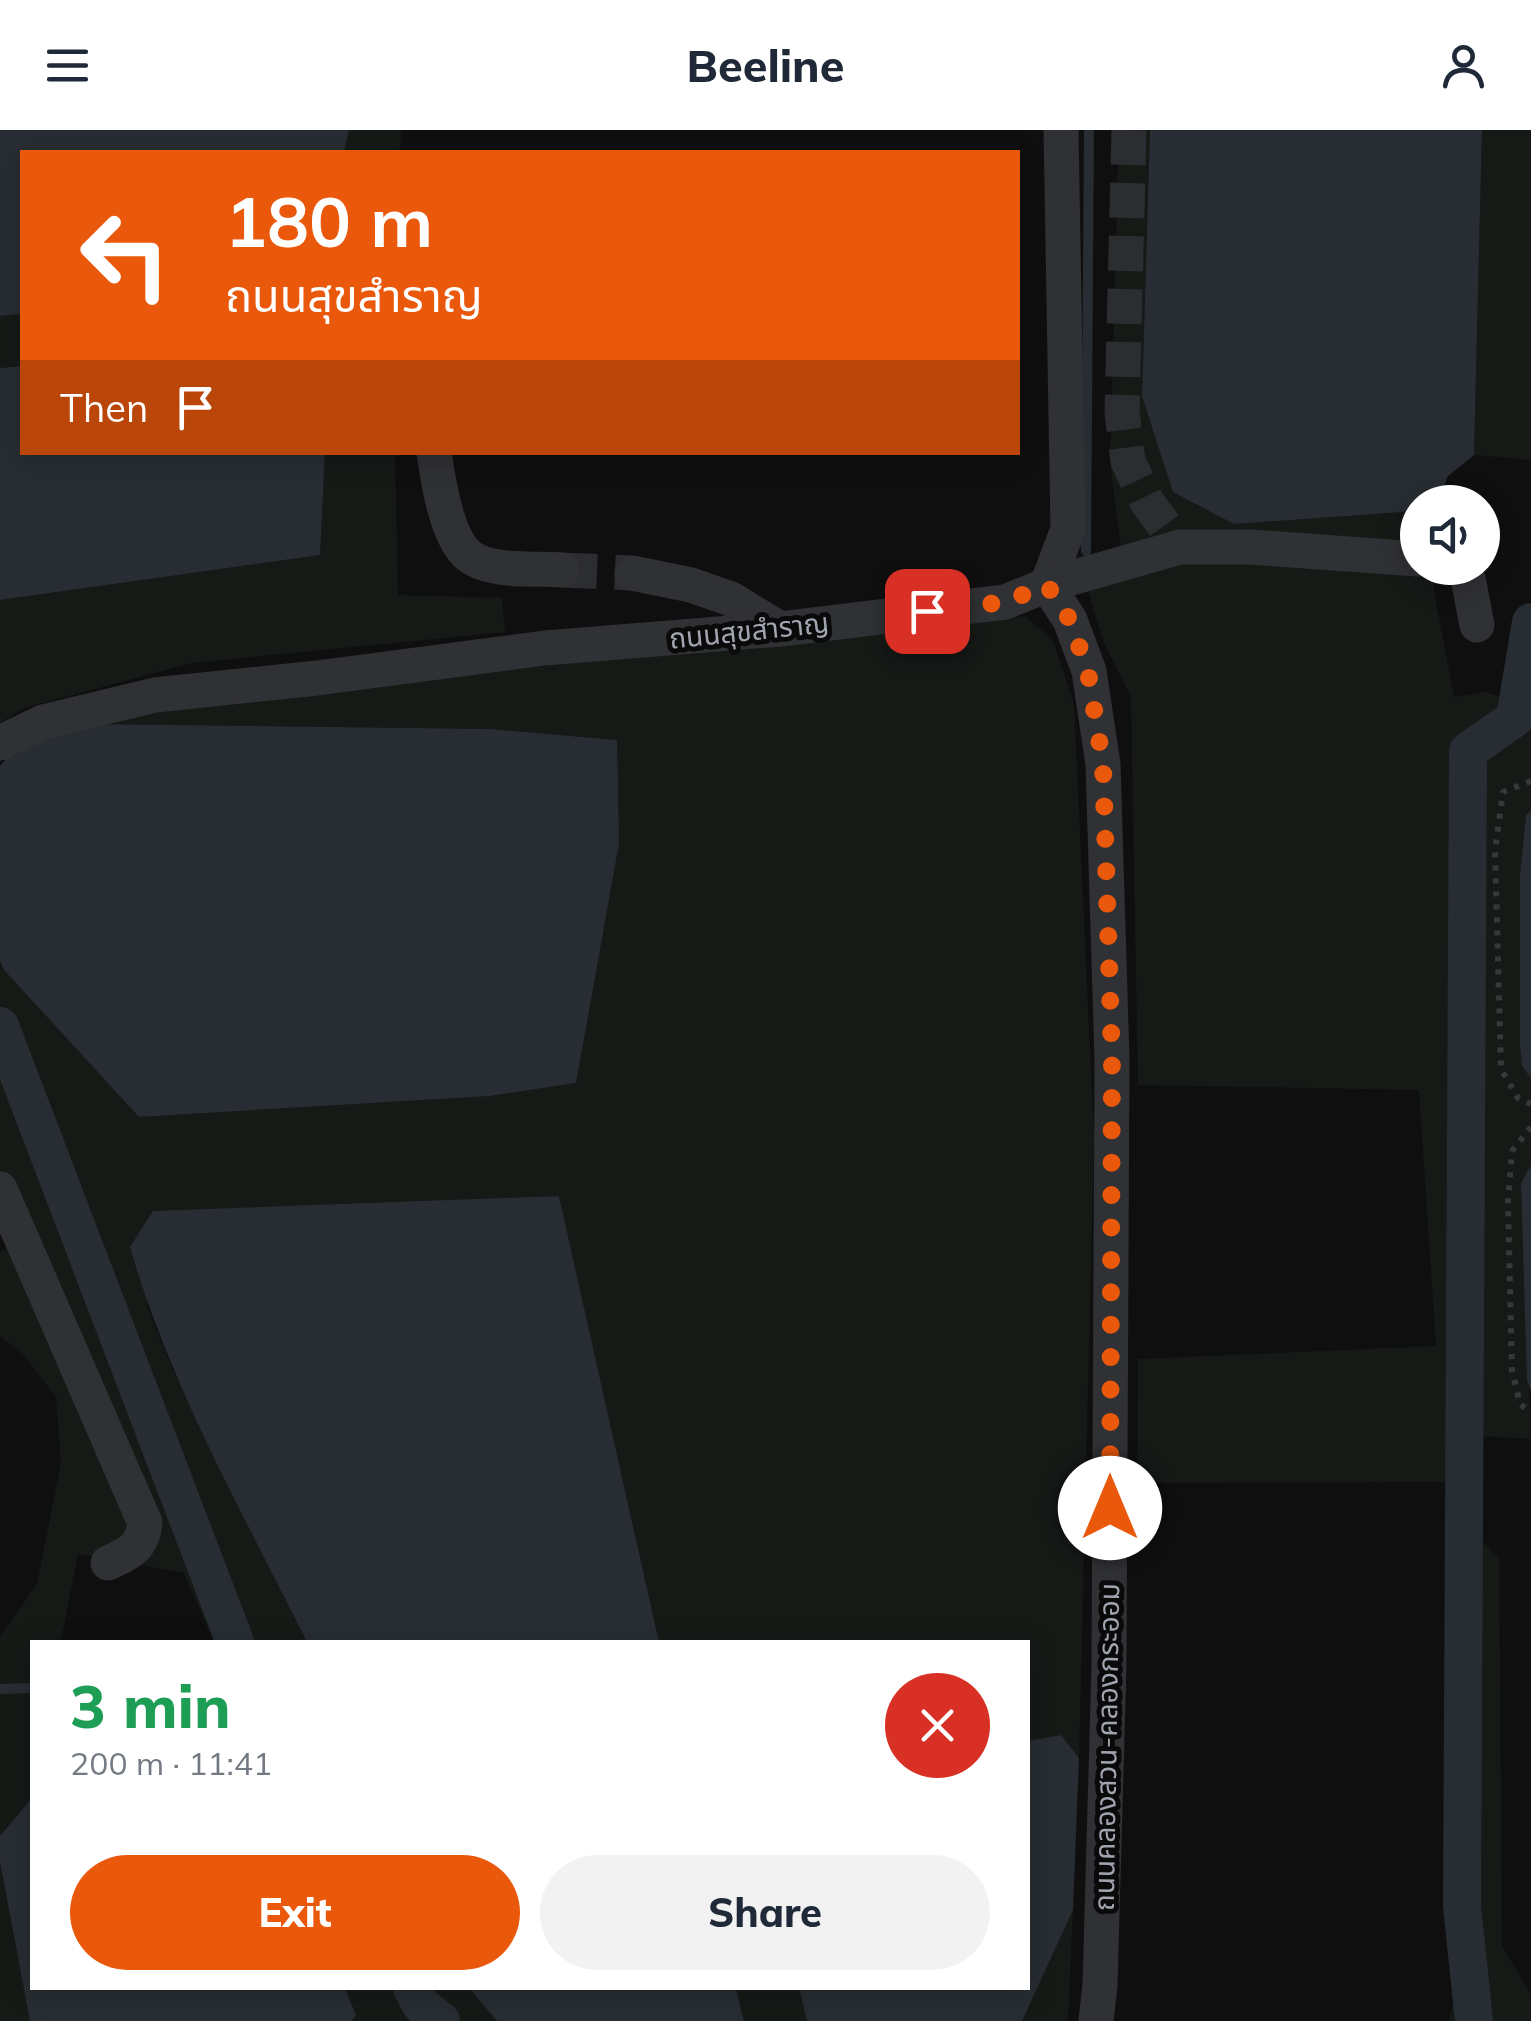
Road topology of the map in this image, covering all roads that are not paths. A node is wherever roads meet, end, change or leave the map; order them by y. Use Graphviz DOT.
graph roads {
  1 [pos="1061,130"];
  2 [pos="435,455"];
  3 [pos="1400,558"];
  4 [pos="562,570"];
  5 [pos="632,573"];
  6 [pos="1047,585"];
  7 [pos="1469,585"];
  8 [pos="1476,625"];
  9 [pos="780,628"];
  10 [pos="0,743"];
  11 [pos="0,1189"];
  12 [pos="108,1564"];
  13 [pos="1096,2021"];
  1 -- 6 [label="street"];
  2 -- 4 [label="street"];
  3 -- 6 [label="street, ถนนสุขสำราญ"];
  5 -- 9 [label="street"];
  6 -- 9 [label="street, ถนนสุขสำราญ"];
  6 -- 13 [label="street, ถนนคลองสวน-คลองกระออม"];
  7 -- 8 [label="street"];
  9 -- 10 [label="street, ถนนสุขสำราญ"];
  11 -- 12 [label="street"];
}
